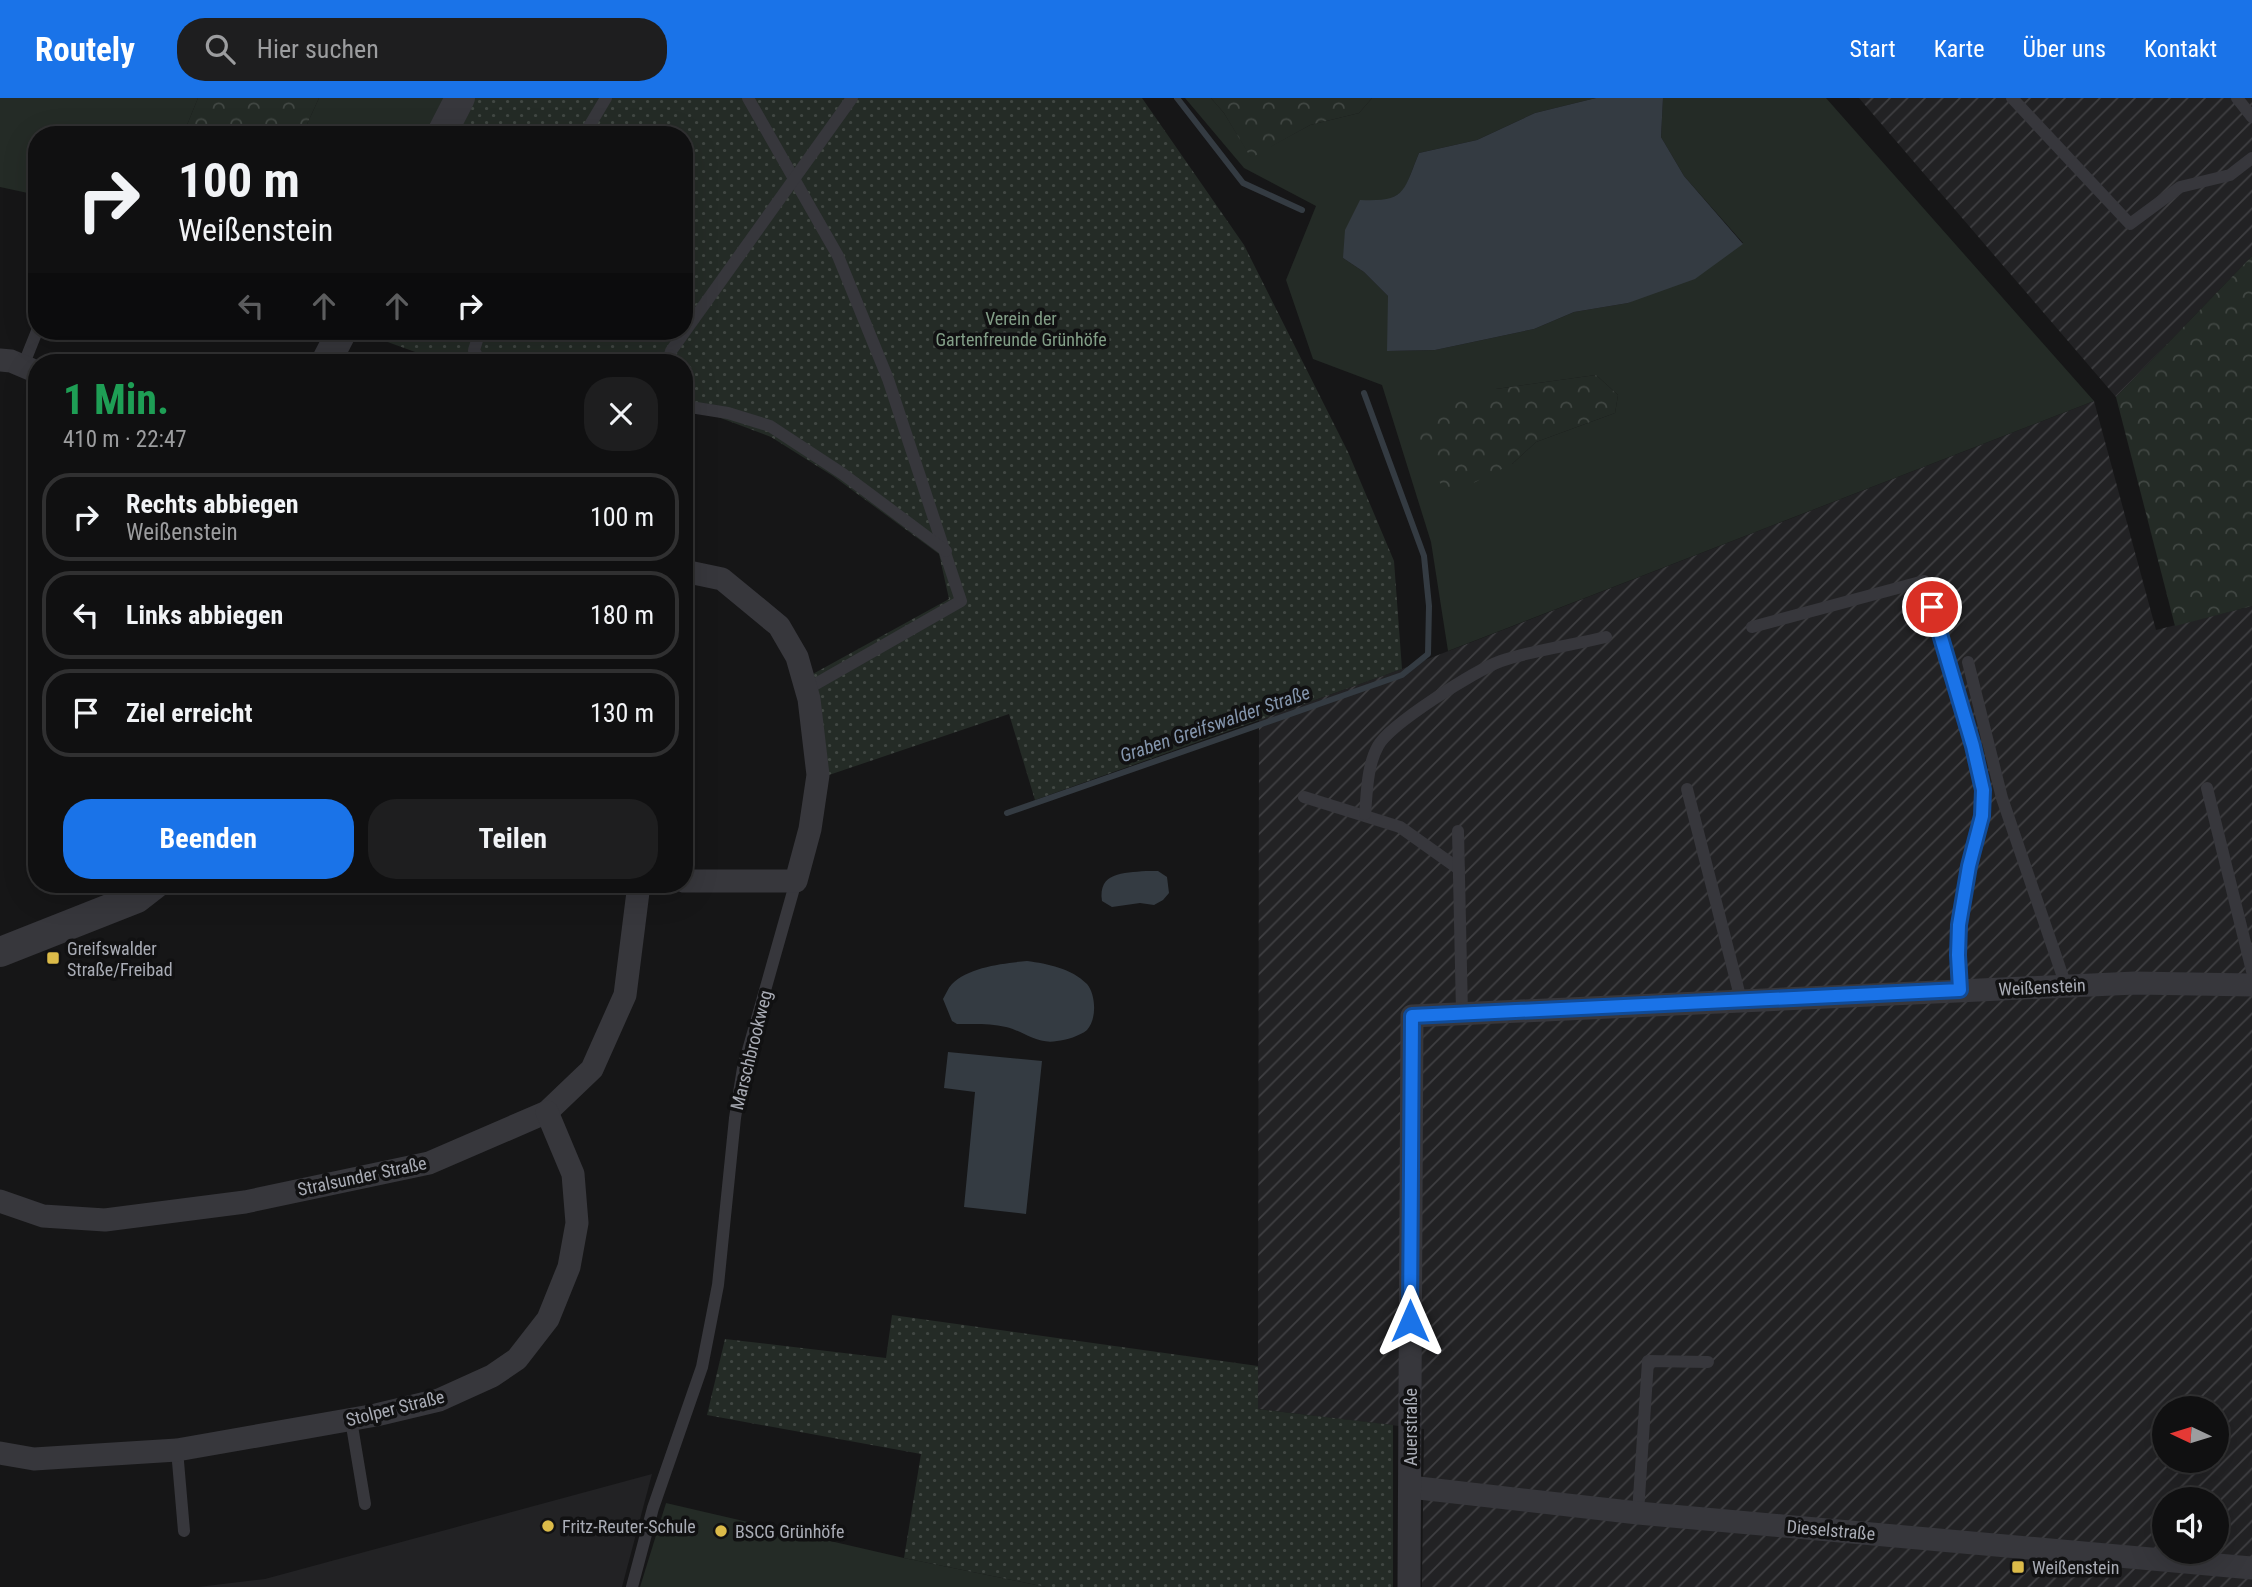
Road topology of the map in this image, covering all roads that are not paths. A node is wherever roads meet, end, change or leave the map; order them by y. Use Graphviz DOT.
graph roads {
  1 [pos="460,98"];
  2 [pos="606,98"];
  3 [pos="748,98"];
  4 [pos="852,98"];
  5 [pos="2012,98"];
  6 [pos="2237,98"];
  7 [pos="2252,117"];
  8 [pos="446,126"];
  9 [pos="589,126"];
  10 [pos="2252,158"];
  11 [pos="795,178"];
  12 [pos="693,320"];
  13 [pos="0,360"];
  14 [pos="28,368"];
  15 [pos="693,407"];
  16 [pos="946,551"];
  17 [pos="693,572"];
  18 [pos="1752,627"];
  19 [pos="1606,637"];
  20 [pos="1968,662"];
  21 [pos="807,689"];
  22 [pos="1687,789"];
  23 [pos="2207,789"];
  24 [pos="1304,797"];
  25 [pos="1365,814"];
  26 [pos="1458,831"];
  27 [pos="1459,869"];
  28 [pos="693,881"];
  29 [pos="796,881"];
  30 [pos="143,893"];
  31 [pos="638,893"];
  32 [pos="0,952"];
  33 [pos="2252,971"];
  34 [pos="2252,985"];
  35 [pos="2066,986"];
  36 [pos="1960,990"];
  37 [pos="1741,1000"];
  38 [pos="1462,1013"];
  39 [pos="1412,1016"];
  40 [pos="547,1112"];
  41 [pos="0,1201"];
  42 [pos="1708,1362"];
  43 [pos="351,1420"];
  44 [pos="177,1450"];
  45 [pos="0,1453"];
  46 [pos="1410,1488"];
  47 [pos="365,1504"];
  48 [pos="1638,1513"];
  49 [pos="184,1531"];
  50 [pos="2252,1568"];
  51 [pos="632,1587"];
  52 [pos="1409,1587"];
  1 -- 8 [label="street"];
  2 -- 9 [label="lane"];
  3 -- 11 [label="lane"];
  4 -- 11 [label="lane"];
  5 -- 10 [label="lane"];
  6 -- 7 [label="lane"];
  11 -- 12 [label="lane"];
  11 -- 16 [label="lane"];
  13 -- 14 [label="street"];
  15 -- 16 [label="lane"];
  16 -- 21 [label="lane"];
  17 -- 21 [label="street, Marschbrookweg"];
  18 -- 36 [label="lane"];
  19 -- 25 [label="lane"];
  20 -- 35 [label="lane"];
  21 -- 29 [label="street, Marschbrookweg"];
  22 -- 37 [label="lane"];
  23 -- 33 [label="lane"];
  24 -- 25 [label="lane"];
  25 -- 27 [label="lane"];
  26 -- 27 [label="lane"];
  27 -- 38 [label="lane"];
  28 -- 29 [label="street"];
  29 -- 51 [label="lane, Marschbrookweg"];
  30 -- 32 [label="street"];
  31 -- 40 [label="street, Stralsunder Straße"];
  34 -- 35 [label="street, Weißenstein"];
  35 -- 36 [label="street, Weißenstein"];
  36 -- 37 [label="street, Weißenstein"];
  37 -- 38 [label="street, Weißenstein"];
  38 -- 39 [label="street, Weißenstein"];
  39 -- 46 [label="street, Auerstraße"];
  40 -- 41 [label="street, Stralsunder Straße"];
  40 -- 43 [label="street, Stolper Straße"];
  42 -- 48 [label="lane"];
  43 -- 44 [label="street, Stolper Straße"];
  43 -- 47 [label="lane"];
  44 -- 45 [label="street, Stolper Straße"];
  44 -- 49 [label="lane"];
  46 -- 48 [label="street, Dieselstraße"];
  46 -- 52 [label="street, Auerstraße"];
  48 -- 50 [label="street, Dieselstraße"];
}
